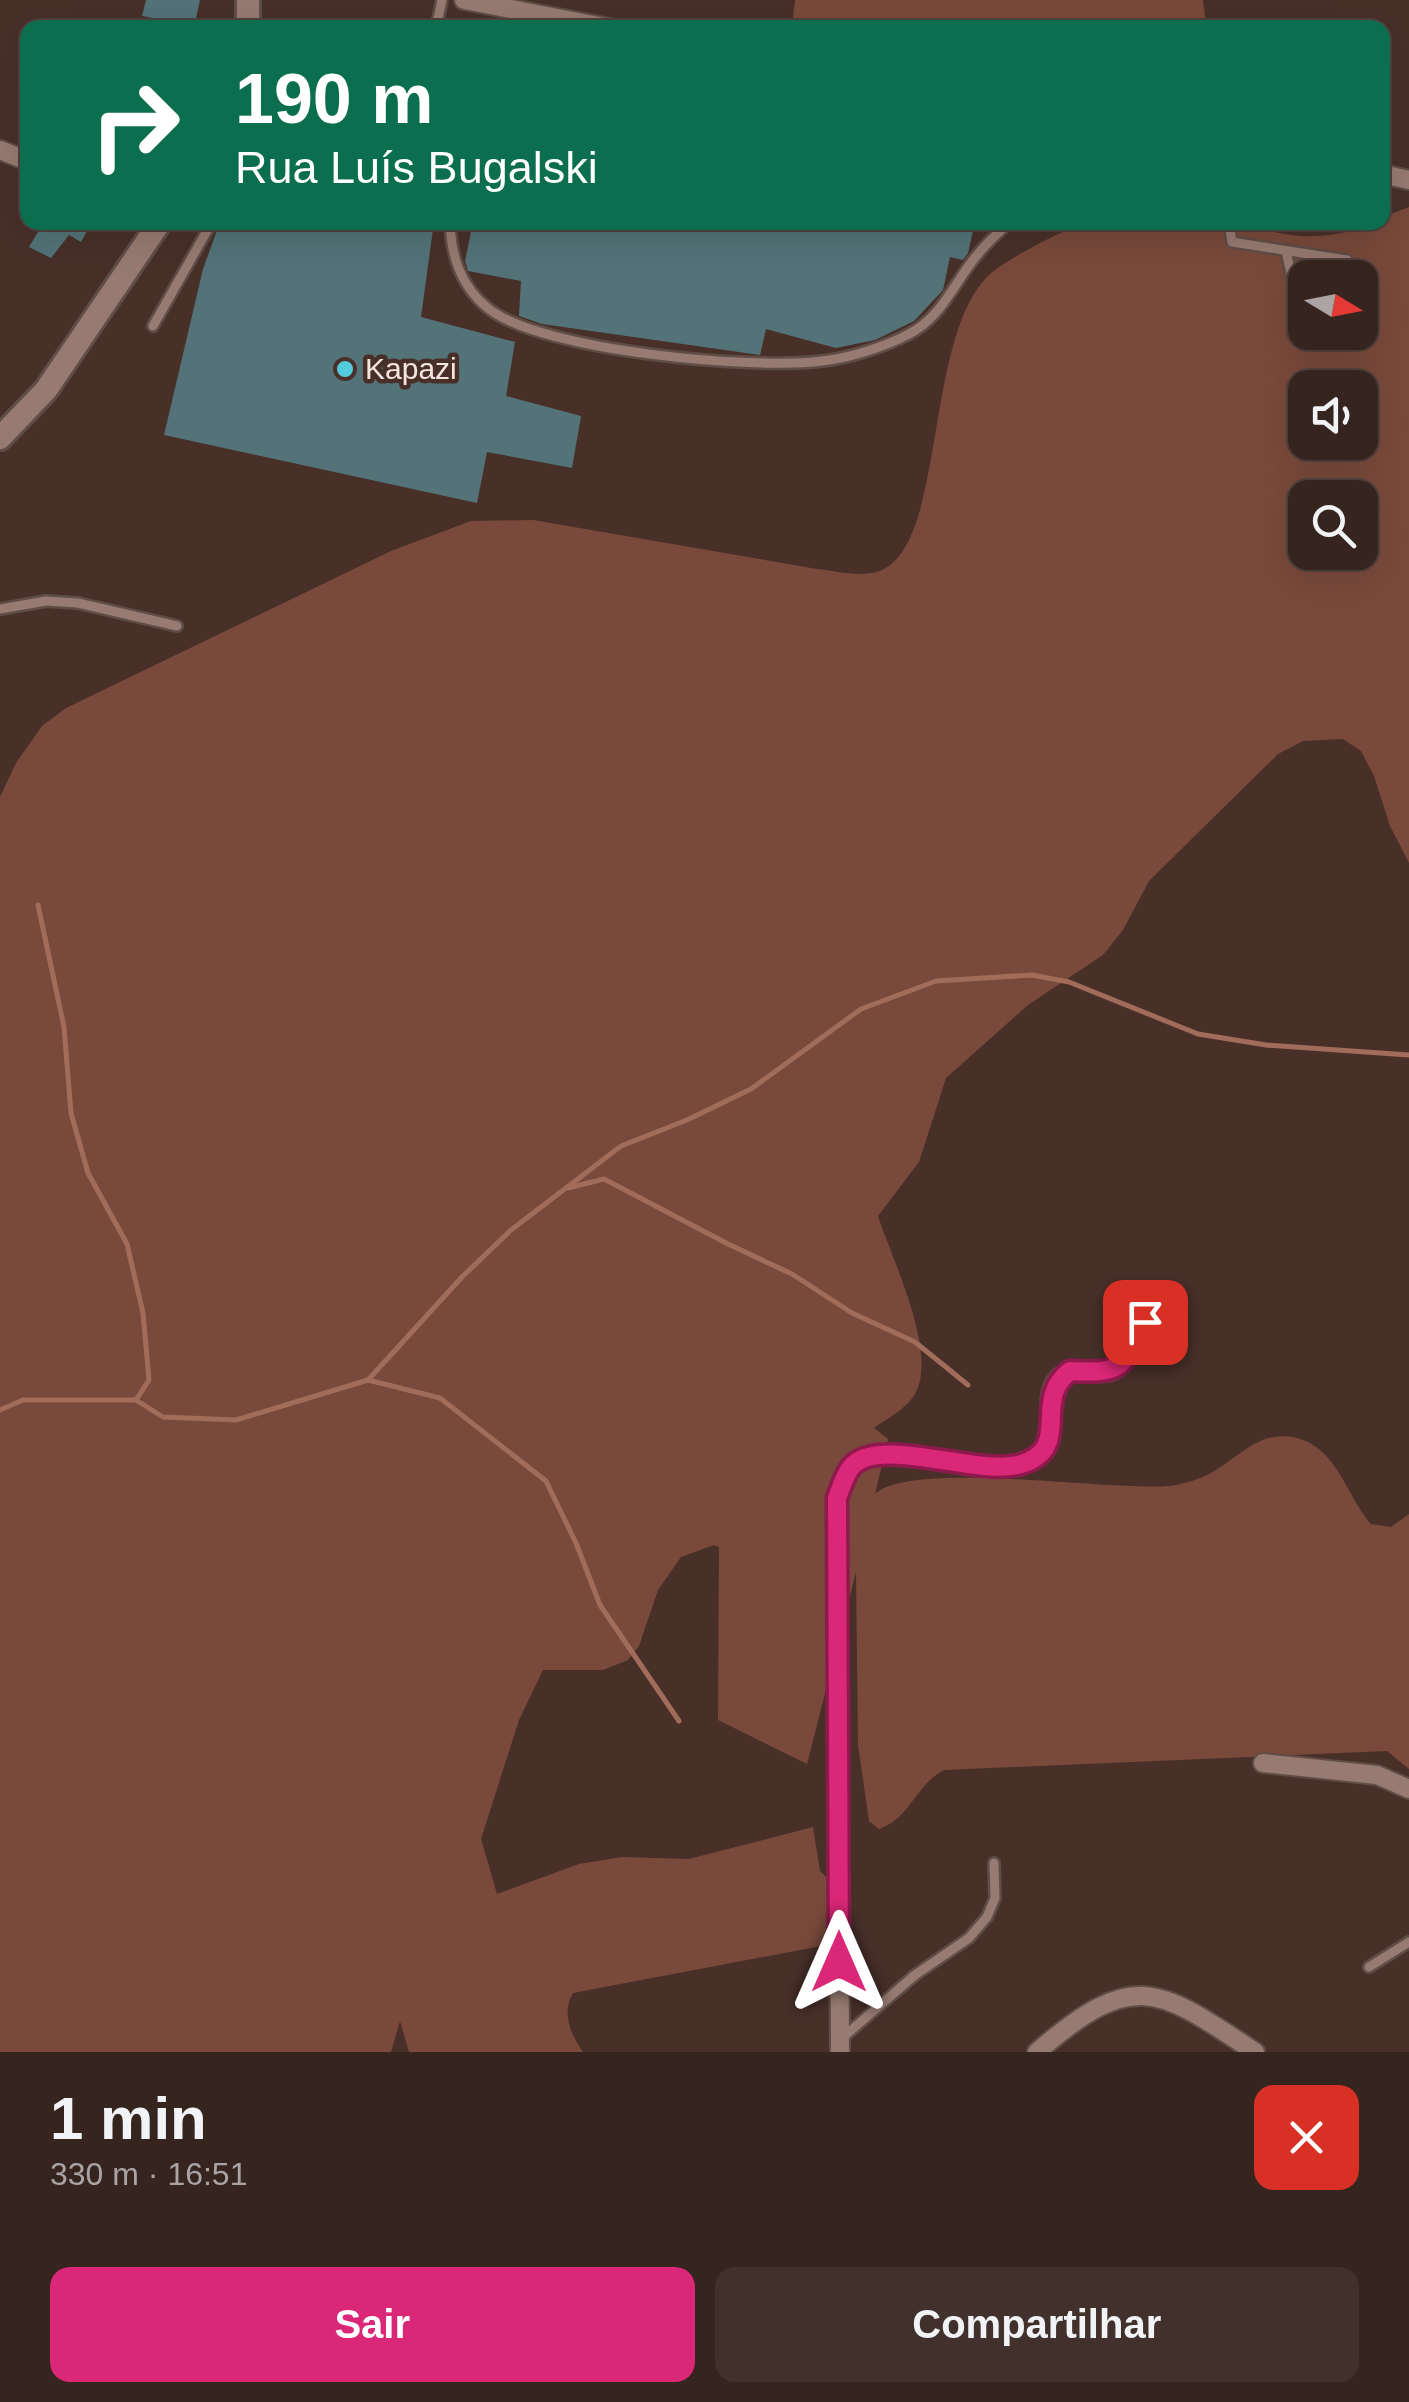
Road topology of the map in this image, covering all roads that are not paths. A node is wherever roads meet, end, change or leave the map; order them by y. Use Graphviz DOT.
graph roads {
  1 [pos="464,0"];
  2 [pos="568,20"];
  3 [pos="155,230"];
  4 [pos="207,230"];
  5 [pos="451,230"];
  6 [pos="1002,230"];
  7 [pos="1230,230"];
  8 [pos="1286,251"];
  9 [pos="1347,260"];
  10 [pos="1288,264"];
  11 [pos="153,326"];
  12 [pos="0,438"];
  13 [pos="0,610"];
  14 [pos="176,626"];
  15 [pos="1145,1322"];
  16 [pos="1263,1763"];
  17 [pos="1409,1789"];
  18 [pos="994,1862"];
  19 [pos="1409,1942"];
  20 [pos="1369,1967"];
  21 [pos="840,2046"];
  22 [pos="1037,2052"];
  23 [pos="1256,2052"];
  1 -- 2 [label="street"];
  3 -- 12 [label="street"];
  4 -- 11 [label="lane"];
  5 -- 6 [label="lane"];
  7 -- 8 [label="lane"];
  8 -- 9 [label="lane"];
  8 -- 10 [label="lane"];
  13 -- 14 [label="lane"];
  15 -- 21 [label="street"];
  16 -- 17 [label="street"];
  18 -- 21 [label="lane"];
  19 -- 20 [label="lane"];
  22 -- 23 [label="street"];
}
